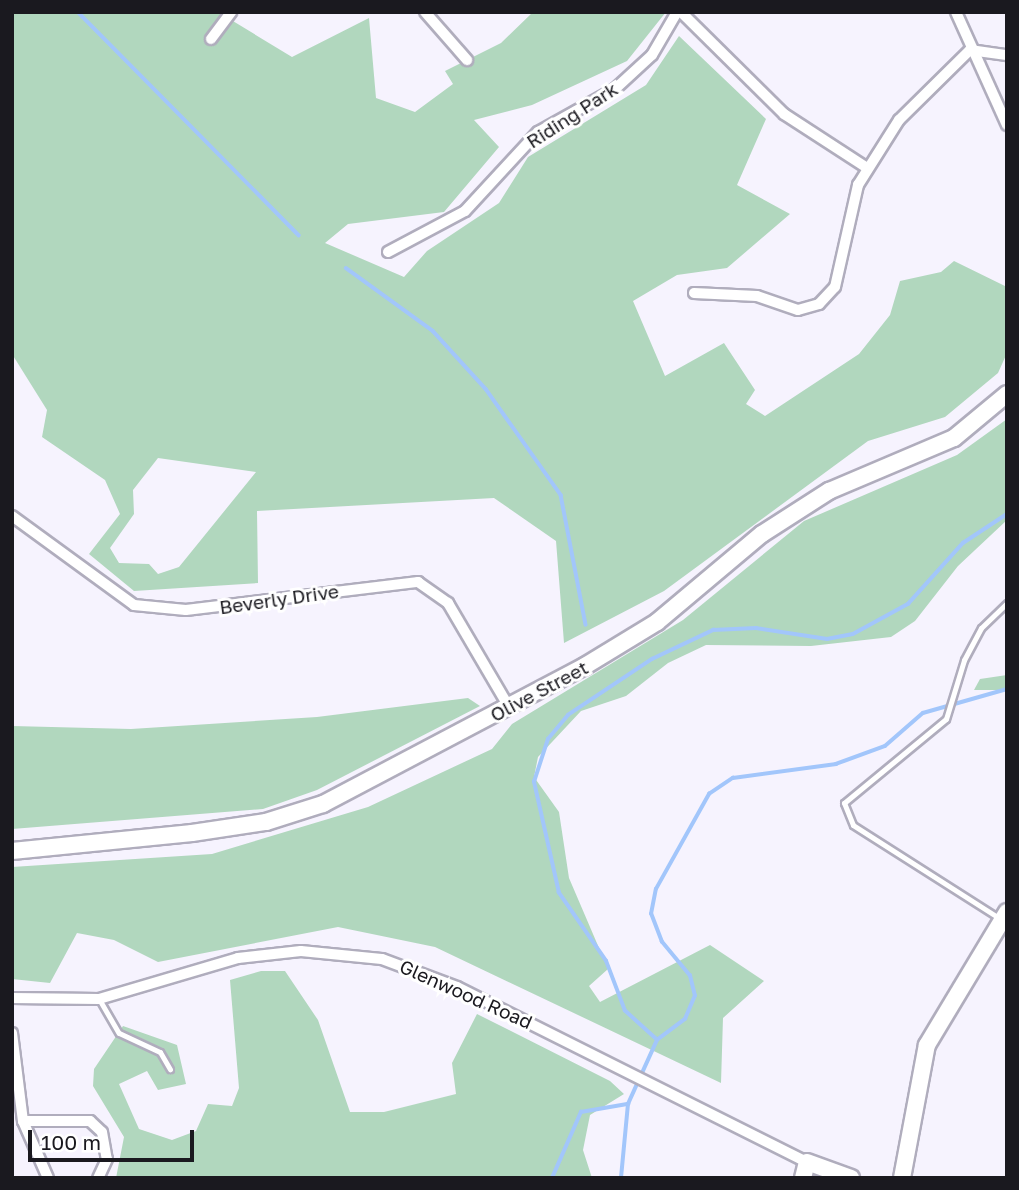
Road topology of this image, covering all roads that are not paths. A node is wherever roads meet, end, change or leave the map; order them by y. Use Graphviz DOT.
graph roads {
  1 [pos="231,12"];
  2 [pos="425,12"];
  3 [pos="679,12"];
  4 [pos="956,12"];
  5 [pos="211,38"];
  6 [pos="970,50"];
  7 [pos="1007,55"];
  8 [pos="467,60"];
  9 [pos="1007,125"];
  10 [pos="867,168"];
  11 [pos="388,252"];
  12 [pos="694,293"];
  13 [pos="1007,394"];
  14 [pos="12,516"];
  15 [pos="1007,603"];
  16 [pos="509,707"];
  17 [pos="12,851"];
  18 [pos="1004,916"];
  19 [pos="12,998"];
  20 [pos="99,999"];
  21 [pos="12,1033"];
  22 [pos="170,1069"];
  23 [pos="23,1121"];
  24 [pos="805,1170"];
  25 [pos="48,1178"];
  26 [pos="98,1178"];
  27 [pos="851,1178"];
  28 [pos="902,1178"];
  1 -- 5 [label="street"];
  2 -- 8 [label="street"];
  3 -- 10 [label="street"];
  3 -- 11 [label="street, Riding Park"];
  4 -- 6 [label="street"];
  6 -- 7 [label="street"];
  6 -- 9 [label="street"];
  6 -- 10 [label="street"];
  10 -- 12 [label="street"];
  13 -- 16 [label="street, Olive Street"];
  14 -- 16 [label="street, Beverly Drive"];
  15 -- 18 [label="lane"];
  16 -- 17 [label="street, Olive Street"];
  18 -- 28 [label="street"];
  19 -- 20 [label="street, Glenwood Road"];
  20 -- 22 [label="lane"];
  20 -- 24 [label="street, Glenwood Road"];
  21 -- 23 [label="street"];
  23 -- 25 [label="street"];
  23 -- 26 [label="street"];
  24 -- 27 [label="street, Glenwood Road"];
}
